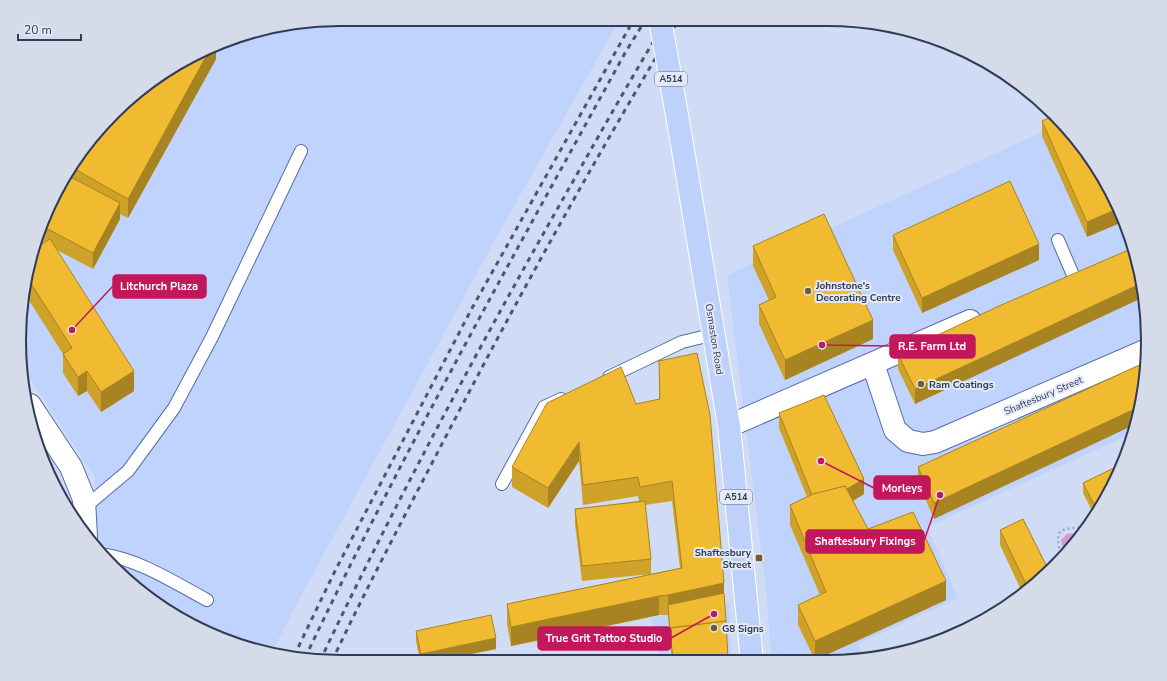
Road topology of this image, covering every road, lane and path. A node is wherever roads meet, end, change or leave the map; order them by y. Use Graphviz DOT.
graph roads {
  1 [pos="661,26"];
  2 [pos="301,151"];
  3 [pos="1058,240"];
  4 [pos="1093,266"];
  5 [pos="1066,278"];
  6 [pos="986,314"];
  7 [pos="715,334"];
  8 [pos="1140,353"];
  9 [pos="873,364"];
  10 [pos="601,381"];
  11 [pos="572,394"];
  12 [pos="35,413"];
  13 [pos="729,426"];
  14 [pos="502,484"];
  15 [pos="84,507"];
  16 [pos="85,524"];
  17 [pos="1079,527"];
  18 [pos="1060,551"];
  19 [pos="112,556"];
  20 [pos="207,600"];
  21 [pos="751,655"];
  1 -- 7 [label="main road, Osmaston Road / A514, bridge"];
  2 -- 15 [label="lane"];
  3 -- 5 [label="lane"];
  4 -- 5 [label="street"];
  6 -- 9 [label="street"];
  7 -- 10 [label="lane"];
  7 -- 13 [label="main road, Osmaston Road / A514"];
  8 -- 9 [label="street, Shaftesbury Street"];
  9 -- 13 [label="street"];
  11 -- 14 [label="lane"];
  12 -- 15 [label="street"];
  13 -- 21 [label="main road, Osmaston Road / A514"];
  15 -- 16 [label="street"];
  17 -- 18 [label="path"];
  19 -- 20 [label="lane"];
}
